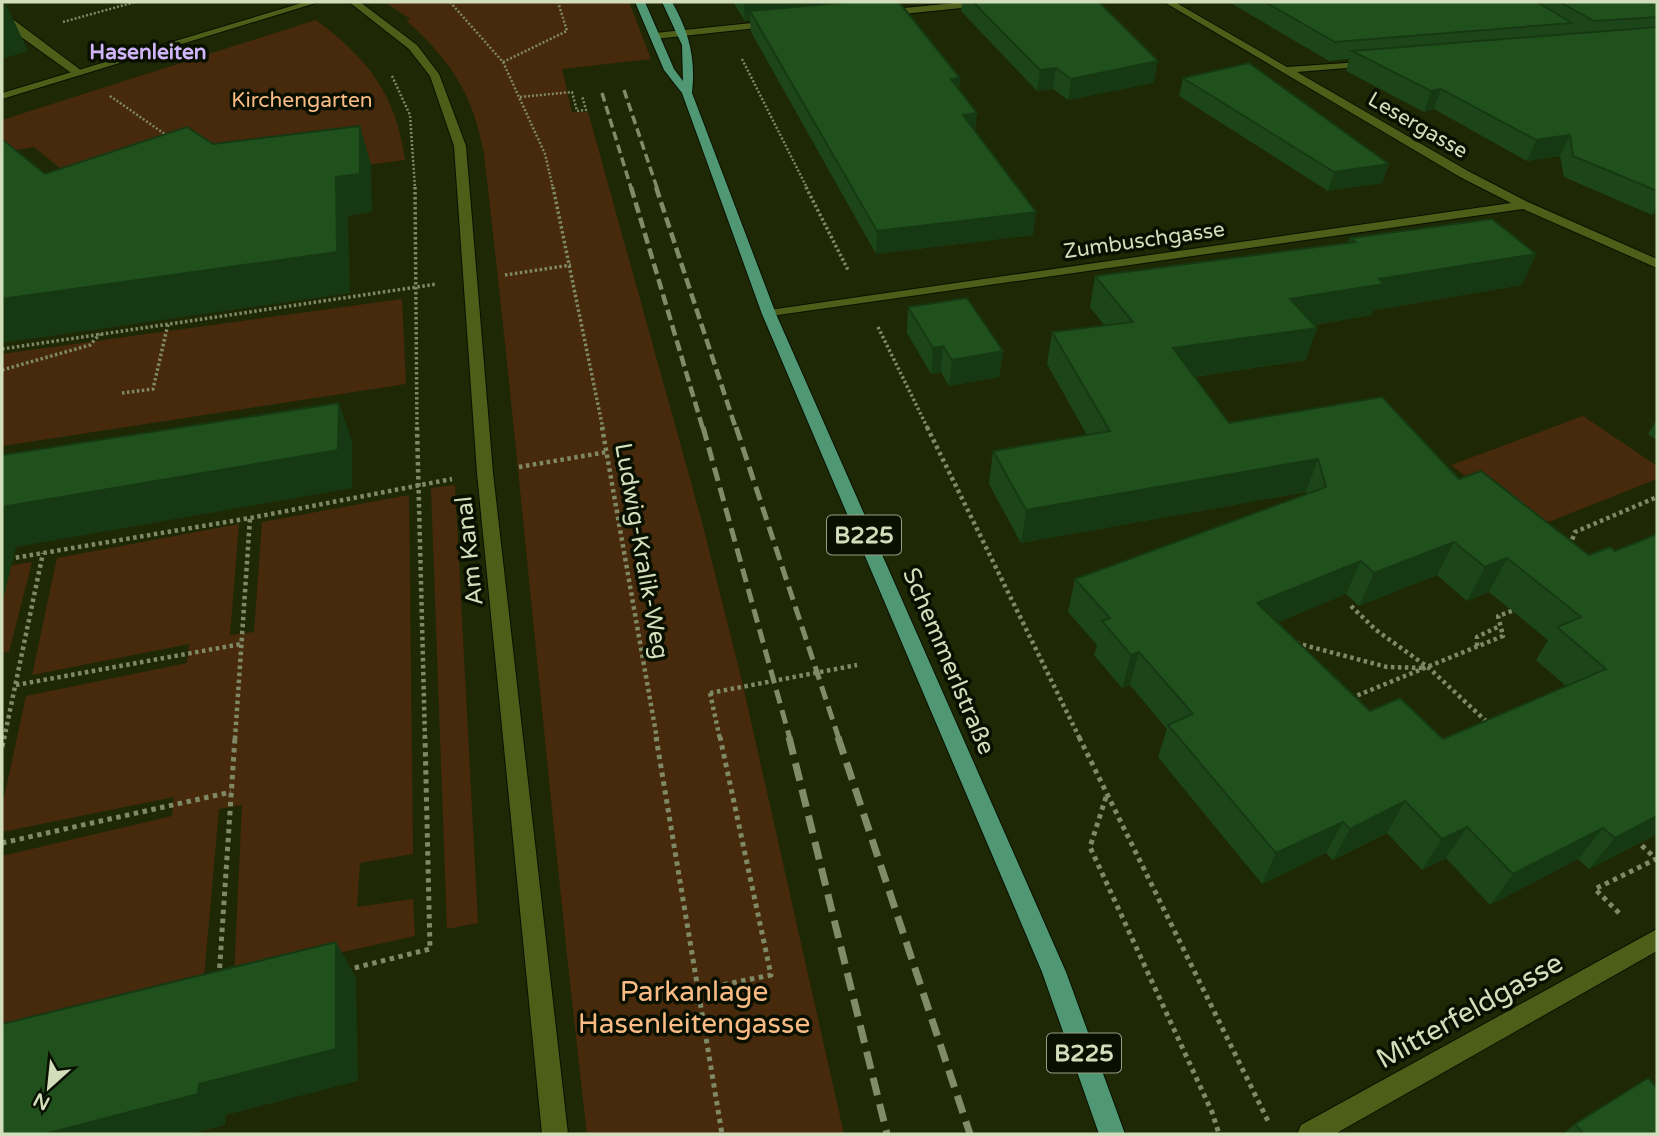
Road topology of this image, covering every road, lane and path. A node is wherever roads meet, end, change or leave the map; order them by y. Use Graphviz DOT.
graph roads {
  1 [pos="135,2"];
  2 [pos="314,2"];
  3 [pos="354,2"];
  4 [pos="450,2"];
  5 [pos="558,2"];
  6 [pos="640,2"];
  7 [pos="667,2"];
  8 [pos="991,2"];
  9 [pos="1169,2"];
  10 [pos="2,14"];
  11 [pos="870,14"];
  12 [pos="789,23"];
  13 [pos="727,29"];
  14 [pos="22,33"];
  15 [pos="686,33"];
  16 [pos="655,36"];
  17 [pos="503,62"];
  18 [pos="1379,62"];
  19 [pos="1285,70"];
  20 [pos="389,71"];
  21 [pos="78,73"];
  22 [pos="105,93"];
  23 [pos="687,93"];
  24 [pos="2,96"];
  25 [pos="582,96"];
  26 [pos="520,97"];
  27 [pos="179,144"];
  28 [pos="1524,205"];
  29 [pos="1657,264"];
  30 [pos="571,265"];
  31 [pos="471,279"];
  32 [pos="418,287"];
  33 [pos="865,302"];
  34 [pos="769,314"];
  35 [pos="168,324"];
  36 [pos="100,334"];
  37 [pos="2,349"];
  38 [pos="2,370"];
  39 [pos="122,393"];
  40 [pos="607,452"];
  41 [pos="485,473"];
  42 [pos="418,486"];
  43 [pos="1657,497"];
  44 [pos="250,518"];
  45 [pos="43,553"];
  46 [pos="1566,557"];
  47 [pos="2,560"];
  48 [pos="1350,606"];
  49 [pos="1519,608"];
  50 [pos="1500,626"];
  51 [pos="1295,643"];
  52 [pos="241,644"];
  53 [pos="1477,646"];
  54 [pos="857,665"];
  55 [pos="1429,668"];
  56 [pos="16,685"];
  57 [pos="1346,701"];
  58 [pos="1489,723"];
  59 [pos="2,747"];
  60 [pos="231,792"];
  61 [pos="1107,797"];
  62 [pos="1627,832"];
  63 [pos="2,842"];
  64 [pos="1656,860"];
  65 [pos="1619,913"];
  66 [pos="1657,939"];
  67 [pos="337,972"];
  68 [pos="218,989"];
  69 [pos="697,990"];
  70 [pos="1268,1121"];
  71 [pos="555,1134"];
  72 [pos="722,1134"];
  73 [pos="1112,1134"];
  74 [pos="1219,1134"];
  75 [pos="1310,1134"];
  1 -- 14 [label="path"];
  2 -- 21 [label="street"];
  3 -- 31 [label="street, Am Kanal"];
  4 -- 17 [label="path, Ludwig-Kralik-Weg"];
  5 -- 17 [label="path"];
  6 -- 16 [label="main road, Schemmerlstraße / B225"];
  7 -- 15 [label="main road, Schemmerlstraße / B225"];
  8 -- 11 [label="street"];
  9 -- 19 [label="street, Lesergasse"];
  10 -- 14 [label="street"];
  12 -- 13 [label="street"];
  13 -- 15 [label="street"];
  13 -- 33 [label="path"];
  14 -- 21 [label="street"];
  15 -- 16 [label="street"];
  15 -- 23 [label="main road, Schemmerlstraße / B225"];
  16 -- 23 [label="main road, Schemmerlstraße / B225"];
  17 -- 26 [label="path, Ludwig-Kralik-Weg"];
  18 -- 19 [label="street"];
  19 -- 28 [label="street, Lesergasse"];
  20 -- 32 [label="path"];
  21 -- 24 [label="street"];
  22 -- 27 [label="path"];
  23 -- 34 [label="main road, Schemmerlstraße / B225"];
  25 -- 26 [label="path"];
  26 -- 30 [label="path, Ludwig-Kralik-Weg"];
  28 -- 29 [label="street, Lesergasse"];
  28 -- 33 [label="street, Zumbuschgasse"];
  30 -- 31 [label="path"];
  30 -- 40 [label="path, Ludwig-Kralik-Weg"];
  31 -- 32 [label="path"];
  31 -- 41 [label="street, Am Kanal"];
  32 -- 35 [label="path"];
  32 -- 42 [label="path"];
  33 -- 34 [label="street, Zumbuschgasse"];
  33 -- 61 [label="path"];
  34 -- 73 [label="main road, Schemmerlstraße / B225"];
  35 -- 36 [label="path"];
  35 -- 39 [label="path"];
  36 -- 37 [label="path"];
  36 -- 38 [label="path"];
  40 -- 41 [label="path"];
  40 -- 69 [label="path, Ludwig-Kralik-Weg"];
  41 -- 42 [label="path"];
  41 -- 71 [label="street, Am Kanal"];
  42 -- 44 [label="path"];
  42 -- 67 [label="path"];
  43 -- 46 [label="path"];
  44 -- 45 [label="path"];
  44 -- 52 [label="path"];
  45 -- 47 [label="path"];
  45 -- 56 [label="path"];
  48 -- 55 [label="path"];
  49 -- 50 [label="path"];
  50 -- 53 [label="path"];
  50 -- 53 [label="path"];
  51 -- 55 [label="path"];
  52 -- 56 [label="path"];
  52 -- 60 [label="path"];
  53 -- 55 [label="path"];
  54 -- 69 [label="path, bridge"];
  55 -- 57 [label="path"];
  55 -- 58 [label="path"];
  56 -- 59 [label="path"];
  60 -- 63 [label="path"];
  60 -- 68 [label="path"];
  61 -- 70 [label="path"];
  61 -- 74 [label="path"];
  62 -- 64 [label="path"];
  64 -- 65 [label="path"];
  66 -- 75 [label="street, Mitterfeldgasse"];
  69 -- 72 [label="path, Ludwig-Kralik-Weg"];
}
